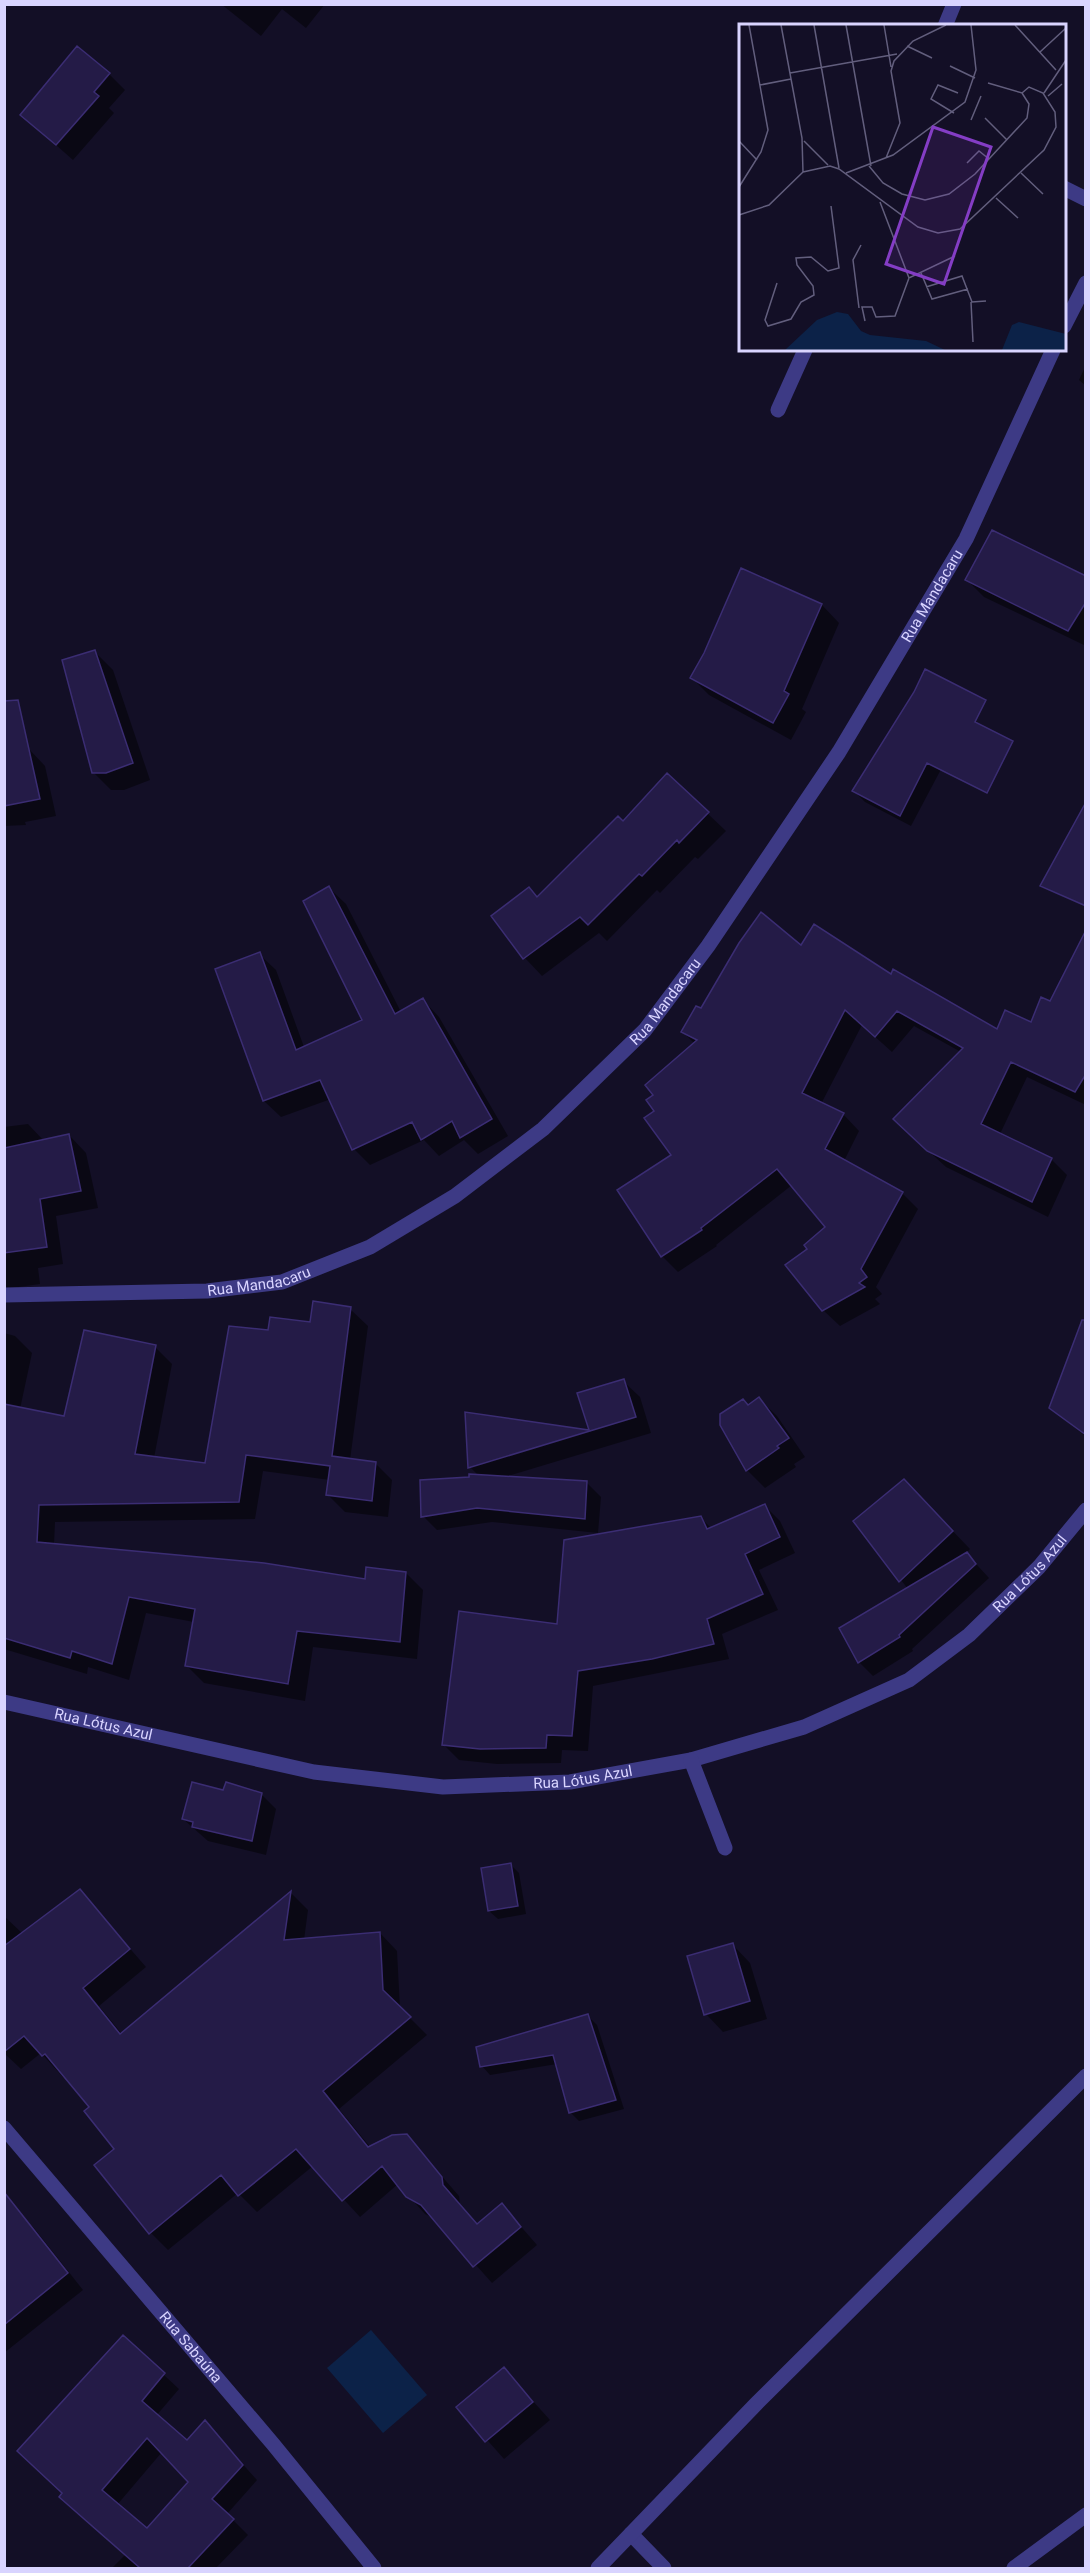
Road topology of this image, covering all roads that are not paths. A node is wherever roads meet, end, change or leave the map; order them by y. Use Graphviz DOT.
graph roads {
  1 [pos="954,4"];
  2 [pos="946,24"];
  3 [pos="1066,189"];
  4 [pos="1086,199"];
  5 [pos="1086,283"];
  6 [pos="1066,324"];
  7 [pos="805,351"];
  8 [pos="1053,351"];
  9 [pos="778,410"];
  10 [pos="4,1295"];
  11 [pos="1086,1510"];
  12 [pos="4,1702"];
  13 [pos="691,1760"];
  14 [pos="725,1848"];
  15 [pos="1086,2076"];
  16 [pos="4,2128"];
  17 [pos="1086,2515"];
  18 [pos="631,2534"];
  19 [pos="374,2568"];
  20 [pos="598,2568"];
  21 [pos="664,2568"];
  22 [pos="1014,2568"];
  1 -- 2 [label="street"];
  3 -- 4 [label="street"];
  5 -- 6 [label="street"];
  7 -- 9 [label="street"];
  8 -- 10 [label="street, Rua Mandacaru"];
  11 -- 13 [label="street, Rua Lótus Azul"];
  12 -- 13 [label="street, Rua Lótus Azul"];
  13 -- 14 [label="street"];
  15 -- 18 [label="street"];
  16 -- 19 [label="street, Rua Sabaúna"];
  17 -- 22 [label="street"];
  18 -- 20 [label="street"];
  18 -- 21 [label="street"];
}
